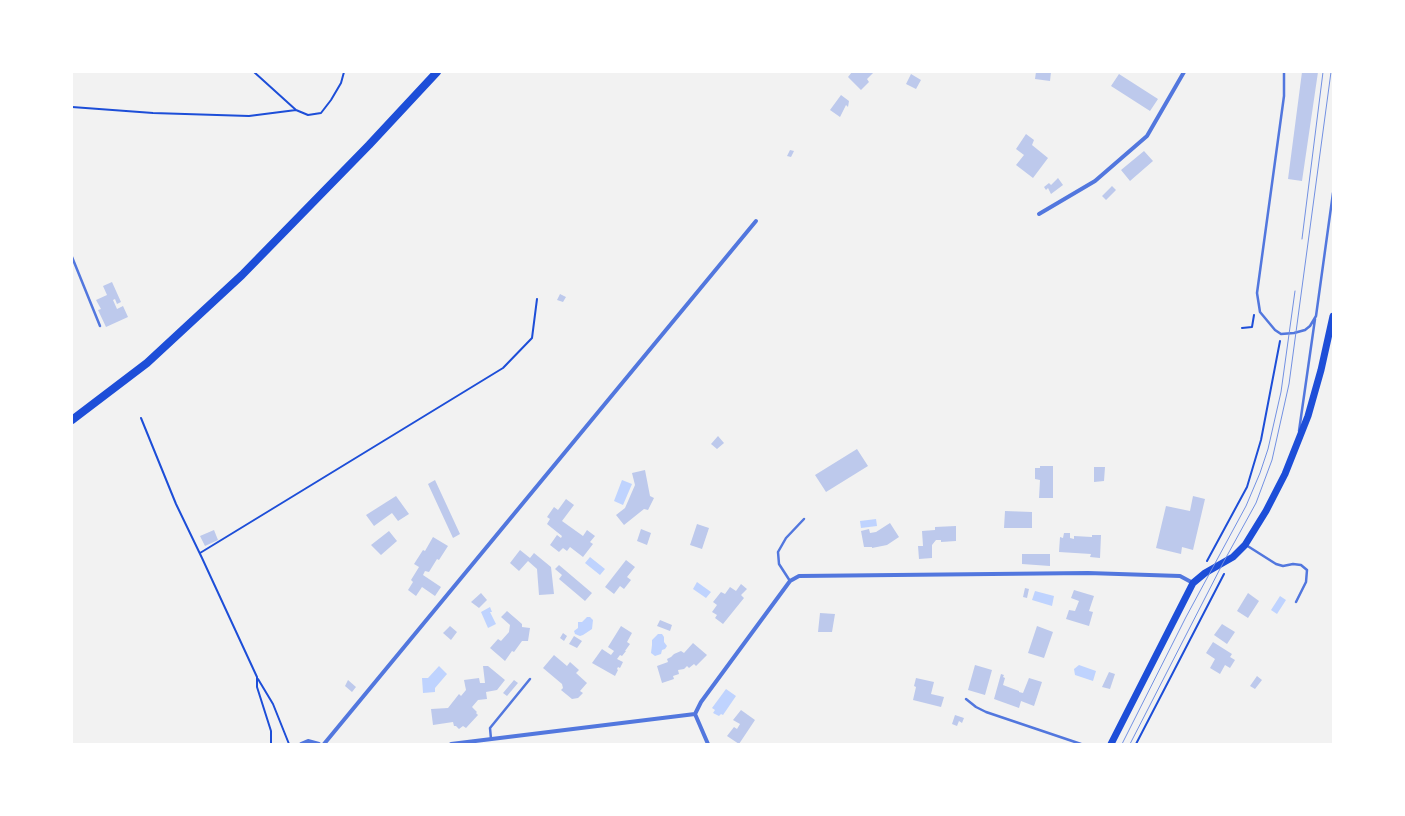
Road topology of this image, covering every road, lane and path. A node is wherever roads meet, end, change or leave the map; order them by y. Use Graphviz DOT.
graph roads {
  1 [pos="254,72"];
  2 [pos="344,72"];
  3 [pos="437,72"];
  4 [pos="1184,72"];
  5 [pos="1284,72"];
  6 [pos="72,107"];
  7 [pos="296,110"];
  8 [pos="1333,193"];
  9 [pos="1039,214"];
  10 [pos="756,221"];
  11 [pos="72,257"];
  12 [pos="537,299"];
  13 [pos="1316,316"];
  14 [pos="1333,316"];
  15 [pos="100,326"];
  16 [pos="1281,334"];
  17 [pos="141,418"];
  18 [pos="72,420"];
  19 [pos="1298,442"];
  20 [pos="804,519"];
  21 [pos="1245,545"];
  22 [pos="200,553"];
  23 [pos="1205,565"];
  24 [pos="790,581"];
  25 [pos="1193,583"];
  26 [pos="1296,602"];
  27 [pos="257,678"];
  28 [pos="530,679"];
  29 [pos="966,700"];
  30 [pos="695,714"];
  31 [pos="491,739"];
  32 [pos="271,744"];
  33 [pos="290,744"];
  34 [pos="301,744"];
  35 [pos="319,744"];
  36 [pos="324,744"];
  37 [pos="451,744"];
  38 [pos="708,744"];
  39 [pos="1081,744"];
  40 [pos="1111,744"];
  1 -- 7 [label="path"];
  2 -- 7 [label="path"];
  3 -- 18 [label="main road"];
  4 -- 9 [label="street"];
  5 -- 16 [label="lane"];
  6 -- 7 [label="path"];
  8 -- 13 [label="lane"];
  10 -- 36 [label="street"];
  11 -- 15 [label="lane"];
  12 -- 22 [label="path"];
  13 -- 16 [label="lane"];
  13 -- 19 [label="lane"];
  14 -- 19 [label="main road"];
  16 -- 23 [label="path"];
  17 -- 22 [label="path"];
  19 -- 21 [label="main road"];
  20 -- 24 [label="lane"];
  21 -- 25 [label="main road"];
  21 -- 26 [label="lane"];
  22 -- 27 [label="path"];
  24 -- 25 [label="street"];
  24 -- 30 [label="street"];
  25 -- 40 [label="main road"];
  27 -- 32 [label="path"];
  27 -- 33 [label="path"];
  28 -- 31 [label="lane"];
  29 -- 39 [label="lane"];
  30 -- 31 [label="street"];
  30 -- 38 [label="street"];
  31 -- 37 [label="street"];
  34 -- 35 [label="street"];
}
